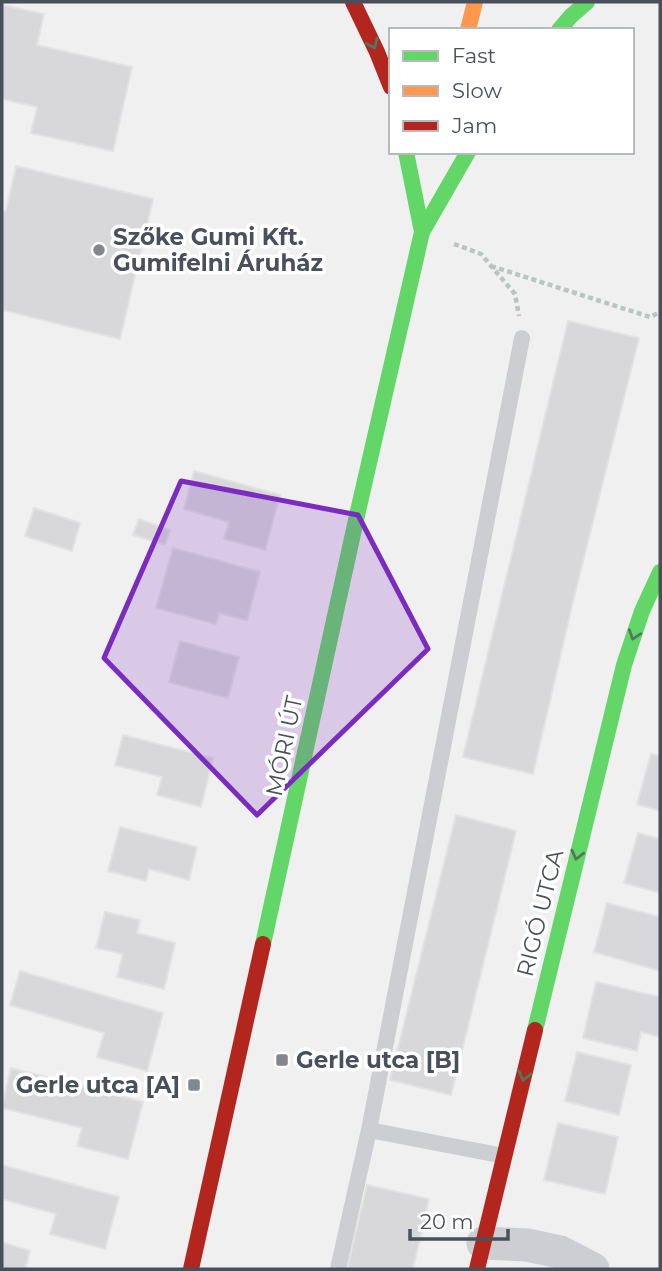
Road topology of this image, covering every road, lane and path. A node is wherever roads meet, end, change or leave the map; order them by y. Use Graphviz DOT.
graph roads {
  1 [pos="354,2"];
  2 [pos="475,2"];
  3 [pos="587,2"];
  4 [pos="468,28"];
  5 [pos="561,28"];
  6 [pos="389,82"];
  7 [pos="406,154"];
  8 [pos="467,154"];
  9 [pos="434,179"];
  10 [pos="422,232"];
  11 [pos="491,266"];
  12 [pos="660,312"];
  13 [pos="522,338"];
  14 [pos="660,572"];
  15 [pos="369,1130"];
  16 [pos="504,1156"];
  17 [pos="480,1256"];
  18 [pos="191,1269"];
  19 [pos="338,1269"];
  20 [pos="593,1269"];
  1 -- 6 [label="main road, one-way"];
  2 -- 4 [label="main road"];
  3 -- 5 [label="main road"];
  7 -- 10 [label="main road"];
  8 -- 10 [label="main road"];
  9 -- 10 [label="main road, MÓRI ÚT"];
  10 -- 11 [label="path"];
  10 -- 18 [label="main road, MÓRI ÚT"];
  11 -- 12 [label="path"];
  11 -- 13 [label="path"];
  13 -- 15 [label="lane"];
  14 -- 16 [label="main road, RIGÓ UTCA, one-way"];
  15 -- 16 [label="lane"];
  15 -- 19 [label="lane"];
  16 -- 17 [label="main road, RIGÓ UTCA"];
  17 -- 20 [label="street"];
}
